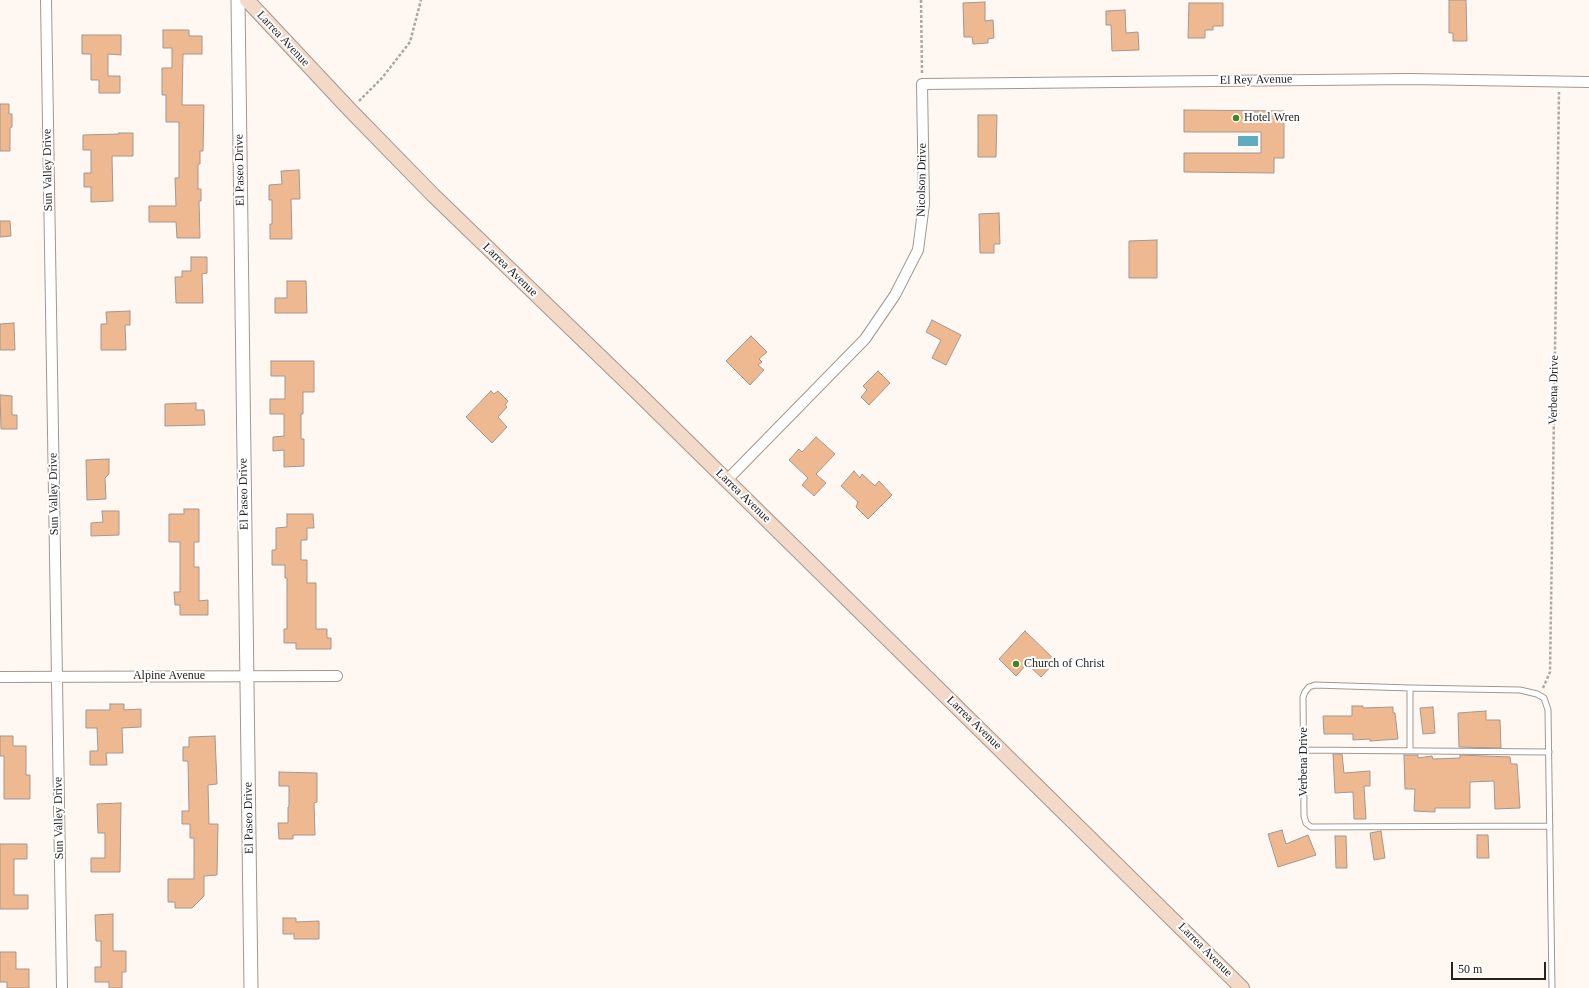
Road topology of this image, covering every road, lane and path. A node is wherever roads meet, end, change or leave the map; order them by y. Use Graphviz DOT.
graph roads {
  1 [pos="46,0"];
  2 [pos="238,0"];
  3 [pos="247,0"];
  4 [pos="421,0"];
  5 [pos="921,0"];
  6 [pos="1559,82"];
  7 [pos="1589,82"];
  8 [pos="922,84"];
  9 [pos="350,110"];
  10 [pos="727,480"];
  11 [pos="56,676"];
  12 [pos="337,676"];
  13 [pos="0,677"];
  14 [pos="247,677"];
  15 [pos="1410,688"];
  16 [pos="1537,694"];
  17 [pos="1303,750"];
  18 [pos="1410,750"];
  19 [pos="1549,752"];
  20 [pos="1550,826"];
  21 [pos="62,988"];
  22 [pos="251,988"];
  23 [pos="1242,988"];
  24 [pos="1552,988"];
  1 -- 11 [label="street, Sun Valley Drive"];
  2 -- 14 [label="street, El Paseo Drive"];
  3 -- 9 [label="main road, Larrea Avenue"];
  4 -- 9 [label="path"];
  5 -- 8 [label="path"];
  6 -- 7 [label="street, El Rey Avenue"];
  6 -- 8 [label="street, El Rey Avenue"];
  6 -- 16 [label="path, Verbena Drive"];
  8 -- 10 [label="street, Nicolson Drive"];
  9 -- 10 [label="main road, Larrea Avenue"];
  10 -- 23 [label="main road, Larrea Avenue"];
  11 -- 13 [label="street, Alpine Avenue"];
  11 -- 14 [label="street, Alpine Avenue"];
  11 -- 21 [label="street, Sun Valley Drive"];
  12 -- 14 [label="street, Alpine Avenue"];
  14 -- 22 [label="street, El Paseo Drive"];
  15 -- 16 [label="lane, Verbena Drive"];
  15 -- 17 [label="lane, Verbena Drive"];
  15 -- 18 [label="lane"];
  16 -- 19 [label="lane"];
  17 -- 18 [label="lane"];
  17 -- 20 [label="lane, Verbena Drive"];
  18 -- 19 [label="lane"];
  19 -- 20 [label="lane"];
  20 -- 24 [label="lane"];
}
